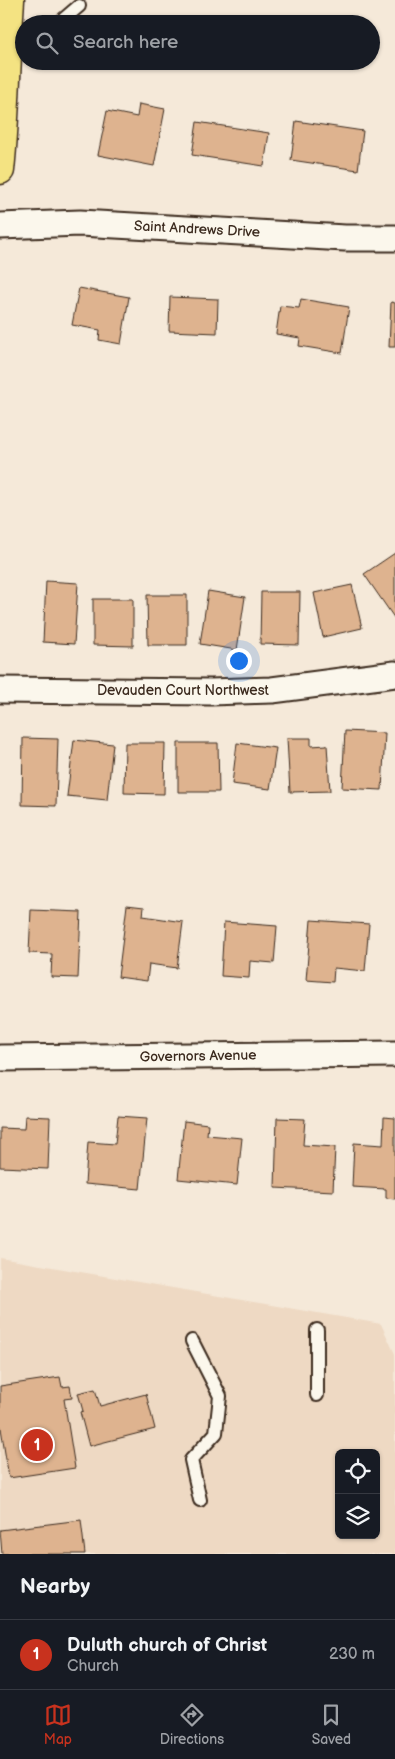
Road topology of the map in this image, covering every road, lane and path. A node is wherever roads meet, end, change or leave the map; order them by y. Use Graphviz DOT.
graph roads {
  1 [pos="10,0"];
  2 [pos="80,6"];
  3 [pos="69,15"];
  4 [pos="15,48"];
  5 [pos="0,170"];
  6 [pos="0,226"];
  7 [pos="395,238"];
  8 [pos="395,674"];
  9 [pos="0,690"];
  10 [pos="395,1054"];
  11 [pos="0,1058"];
  12 [pos="317,1330"];
  13 [pos="192,1341"];
  14 [pos="317,1395"];
  15 [pos="200,1500"];
  1 -- 4 [label="main road"];
  2 -- 3 [label="lane"];
  4 -- 5 [label="main road"];
  6 -- 7 [label="street, Saint Andrews Drive"];
  8 -- 9 [label="street, Devauden Court Northwest"];
  10 -- 11 [label="street, Governors Avenue"];
  12 -- 14 [label="lane"];
  13 -- 15 [label="lane"];
}
